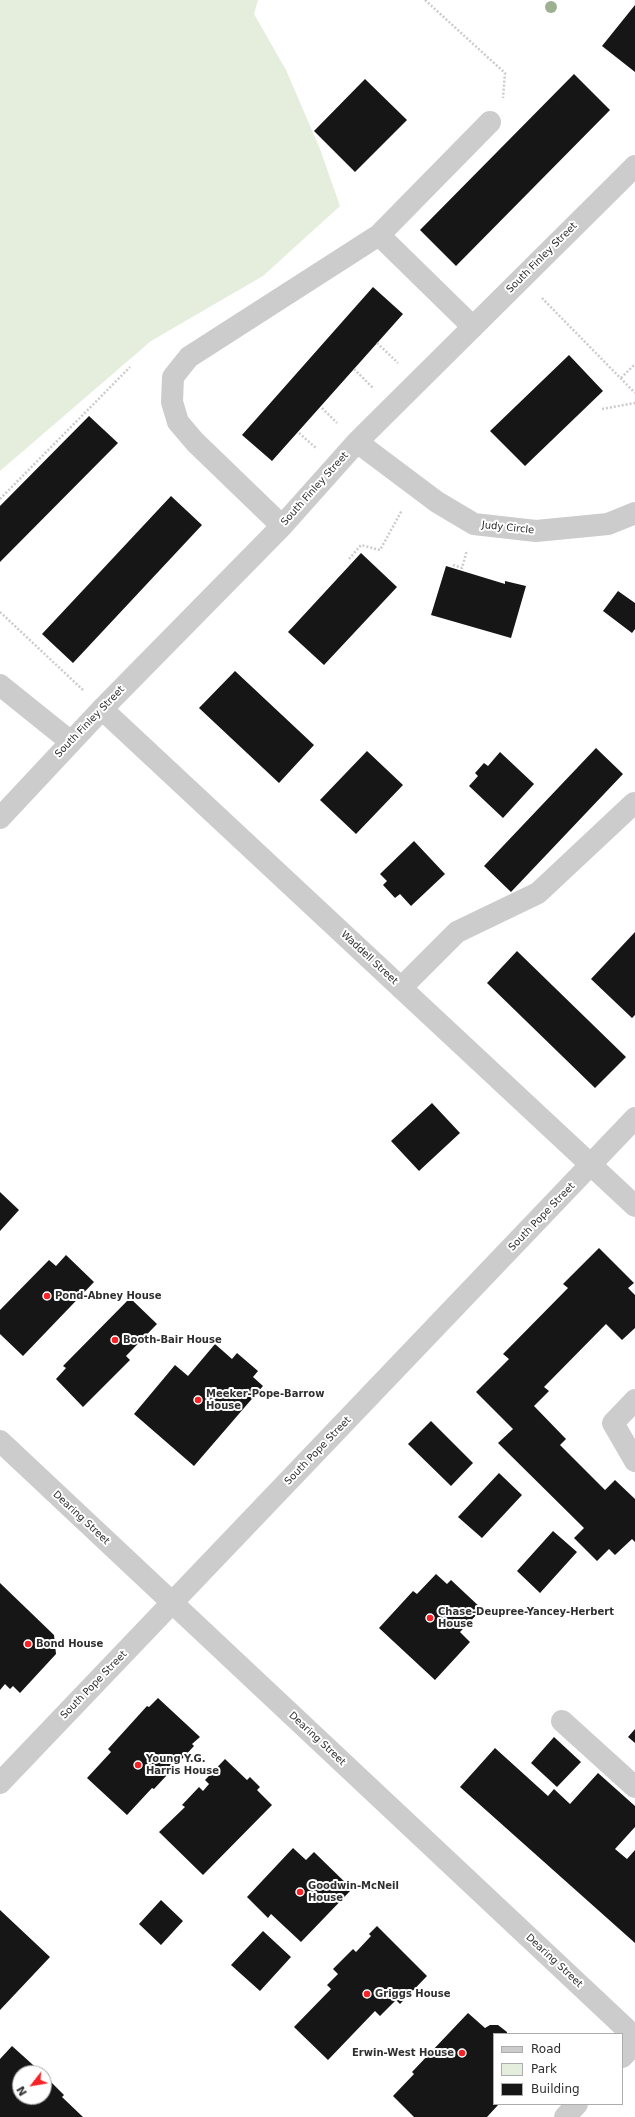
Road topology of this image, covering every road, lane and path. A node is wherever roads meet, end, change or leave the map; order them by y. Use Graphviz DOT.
graph roads {
  1 [pos="425,0"];
  2 [pos="490,122"];
  3 [pos="635,166"];
  4 [pos="379,235"];
  5 [pos="537,293"];
  6 [pos="473,327"];
  7 [pos="377,343"];
  8 [pos="635,364"];
  9 [pos="401,366"];
  10 [pos="130,367"];
  11 [pos="354,369"];
  12 [pos="621,378"];
  13 [pos="376,392"];
  14 [pos="635,393"];
  15 [pos="635,403"];
  16 [pos="322,408"];
  17 [pos="602,409"];
  18 [pos="299,433"];
  19 [pos="349,435"];
  20 [pos="319,451"];
  21 [pos="0,499"];
  22 [pos="405,505"];
  23 [pos="635,513"];
  24 [pos="282,526"];
  25 [pos="468,546"];
  26 [pos="348,559"];
  27 [pos="453,566"];
  28 [pos="0,612"];
  29 [pos="0,685"];
  30 [pos="87,693"];
  31 [pos="102,709"];
  32 [pos="71,742"];
  33 [pos="635,804"];
  34 [pos="0,818"];
  35 [pos="401,988"];
  36 [pos="635,1118"];
  37 [pos="590,1166"];
  38 [pos="635,1206"];
  39 [pos="635,1400"];
  40 [pos="0,1441"];
  41 [pos="635,1461"];
  42 [pos="172,1603"];
  43 [pos="562,1720"];
  44 [pos="0,1783"];
  45 [pos="635,1787"];
  46 [pos="635,2037"];
  47 [pos="635,2044"];
  48 [pos="623,2056"];
  49 [pos="576,2105"];
  50 [pos="564,2117"];
  1 -- 2 [label="path"];
  2 -- 4 [label="street"];
  3 -- 6 [label="street, South Finley Street"];
  4 -- 6 [label="street"];
  4 -- 24 [label="street"];
  5 -- 12 [label="path"];
  6 -- 19 [label="street, South Finley Street"];
  7 -- 9 [label="path"];
  8 -- 12 [label="path"];
  10 -- 21 [label="path"];
  11 -- 13 [label="path"];
  12 -- 14 [label="path"];
  15 -- 17 [label="path"];
  16 -- 19 [label="path"];
  18 -- 20 [label="path"];
  19 -- 23 [label="street, Judy Circle"];
  19 -- 24 [label="street, South Finley Street"];
  22 -- 26 [label="path"];
  24 -- 31 [label="street, South Finley Street"];
  25 -- 27 [label="path"];
  28 -- 30 [label="path"];
  29 -- 32 [label="street"];
  31 -- 32 [label="street, South Finley Street"];
  31 -- 35 [label="street, Waddell Street"];
  32 -- 34 [label="street, South Finley Street"];
  33 -- 35 [label="street"];
  35 -- 37 [label="street, Waddell Street"];
  36 -- 37 [label="street, South Pope Street"];
  37 -- 38 [label="street, Waddell Street"];
  37 -- 42 [label="street, South Pope Street"];
  39 -- 41 [label="street"];
  40 -- 42 [label="street, Dearing Street"];
  42 -- 44 [label="street, South Pope Street"];
  42 -- 46 [label="street, Dearing Street"];
  43 -- 45 [label="street"];
  47 -- 48 [label="street"];
  49 -- 50 [label="street"];
}
